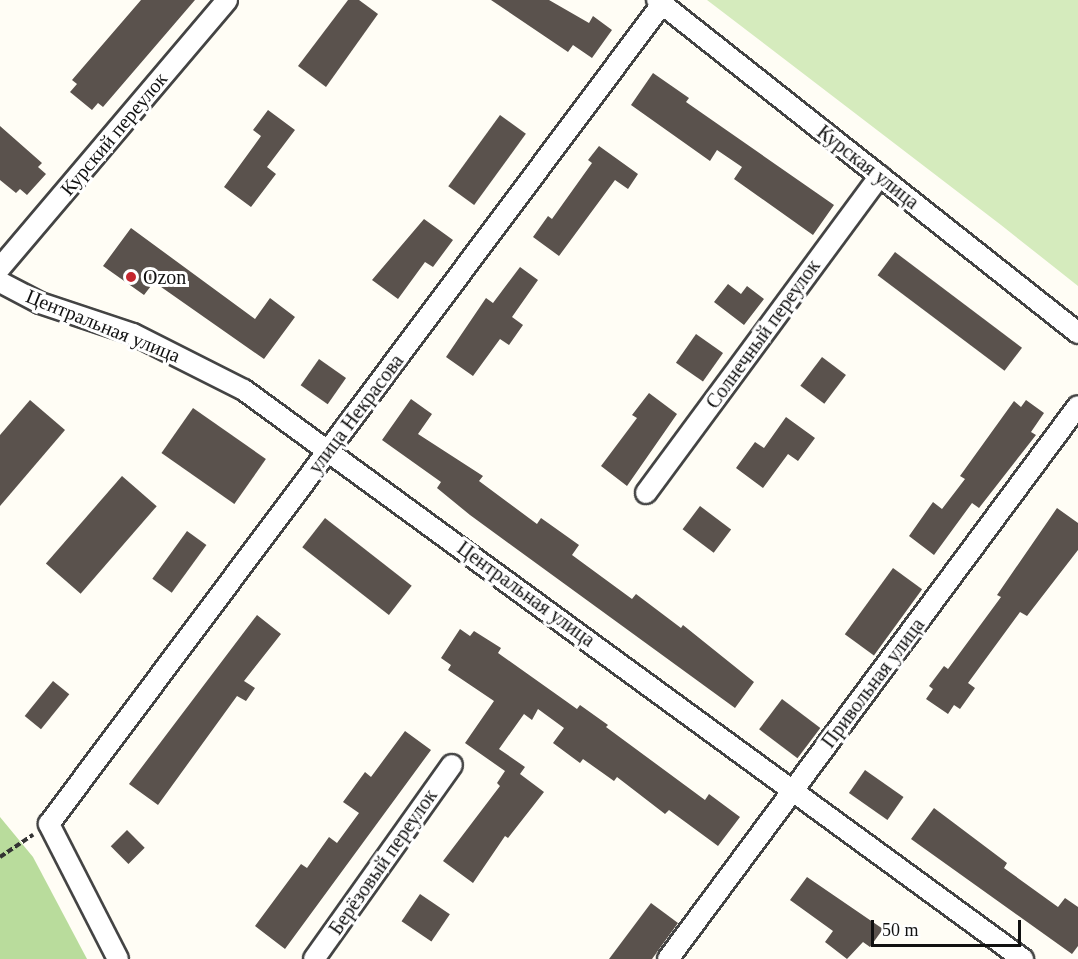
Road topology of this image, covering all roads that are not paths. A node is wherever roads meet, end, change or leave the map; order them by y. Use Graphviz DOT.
graph roads {
  1 [pos="227,0"];
  2 [pos="660,2"];
  3 [pos="880,176"];
  4 [pos="0,268"];
  5 [pos="0,282"];
  6 [pos="1078,333"];
  7 [pos="1078,406"];
  8 [pos="329,450"];
  9 [pos="646,493"];
  10 [pos="452,765"];
  11 [pos="794,790"];
  12 [pos="118,959"];
  13 [pos="314,959"];
  14 [pos="668,959"];
  15 [pos="1023,959"];
  1 -- 4 [label="street, Курский переулок"];
  2 -- 3 [label="street, Курская улица"];
  2 -- 8 [label="street, улица Некрасова"];
  3 -- 6 [label="street, Курская улица"];
  3 -- 9 [label="street, Солнечный переулок"];
  5 -- 8 [label="street, Центральная улица"];
  7 -- 11 [label="street, Привольная улица"];
  8 -- 11 [label="street, Центральная улица"];
  8 -- 12 [label="street, улица Некрасова"];
  10 -- 13 [label="street, Берёзовый переулок"];
  11 -- 14 [label="street, Привольная улица"];
  11 -- 15 [label="street, Центральная улица"];
}
